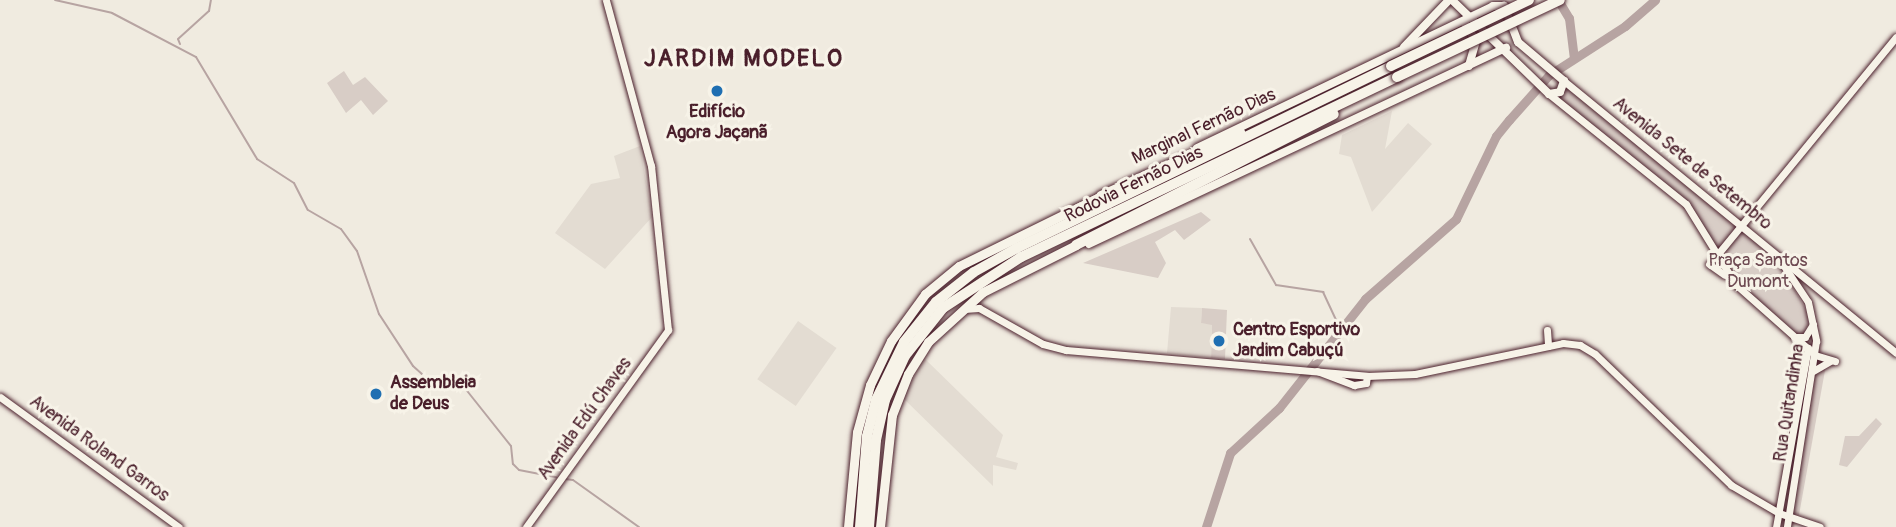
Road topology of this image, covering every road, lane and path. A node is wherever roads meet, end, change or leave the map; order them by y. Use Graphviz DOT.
graph roads {
  1 [pos="606,0"];
  2 [pos="1451,0"];
  3 [pos="1529,0"];
  4 [pos="1560,0"];
  5 [pos="1503,3"];
  6 [pos="1471,16"];
  7 [pos="1457,23"];
  8 [pos="1896,37"];
  9 [pos="1506,48"];
  10 [pos="1402,49"];
  11 [pos="1467,68"];
  12 [pos="1395,79"];
  13 [pos="1562,79"];
  14 [pos="1548,93"];
  15 [pos="1306,108"];
  16 [pos="1611,120"];
  17 [pos="1607,140"];
  18 [pos="1101,196"];
  19 [pos="1742,224"];
  20 [pos="1076,245"];
  21 [pos="1774,252"];
  22 [pos="1717,255"];
  23 [pos="1709,264"];
  24 [pos="1736,285"];
  25 [pos="992,286"];
  26 [pos="960,309"];
  27 [pos="990,313"];
  28 [pos="1814,321"];
  29 [pos="1547,330"];
  30 [pos="1793,337"];
  31 [pos="1548,346"];
  32 [pos="1808,348"];
  33 [pos="1896,353"];
  34 [pos="1815,355"];
  35 [pos="1315,371"];
  36 [pos="1349,371"];
  37 [pos="1813,371"];
  38 [pos="1367,376"];
  39 [pos="1336,381"];
  40 [pos="0,397"];
  41 [pos="1779,513"];
  42 [pos="1788,517"];
  43 [pos="179,527"];
  44 [pos="526,527"];
  45 [pos="848,527"];
  46 [pos="860,527"];
  47 [pos="869,527"];
  48 [pos="880,527"];
  49 [pos="1776,527"];
  50 [pos="1787,527"];
  51 [pos="1820,527"];
  1 -- 44 [label="main road, Avenida Edú Chaves"];
  2 -- 6 [label="main road"];
  2 -- 10 [label="main road"];
  3 -- 15 [label="highway, Rodovia Fernão Dias, bridge"];
  4 -- 12 [label="highway, Rodovia Fernão Dias, bridge"];
  5 -- 6 [label="main road, Marginal Fernão Dias"];
  5 -- 13 [label="main road"];
  6 -- 7 [label="main road, Marginal Fernão Dias"];
  6 -- 9 [label="main road"];
  7 -- 10 [label="main road, Marginal Fernão Dias"];
  7 -- 11 [label="main road"];
  8 -- 19 [label="main road"];
  9 -- 11 [label="main road"];
  9 -- 14 [label="main road"];
  10 -- 18 [label="main road, Marginal Fernão Dias"];
  11 -- 20 [label="main road"];
  12 -- 20 [label="highway"];
  12 -- 47 [label="highway, Rodovia Fernão Dias"];
  13 -- 14 [label="main road"];
  13 -- 16 [label="main road, Avenida Sete de Setembro"];
  14 -- 17 [label="main road"];
  15 -- 18 [label="highway"];
  15 -- 46 [label="highway, Rodovia Fernão Dias"];
  16 -- 17 [label="main road"];
  16 -- 19 [label="main road, Avenida Sete de Setembro"];
  17 -- 22 [label="main road"];
  18 -- 45 [label="highway, Marginal Fernão Dias"];
  19 -- 21 [label="main road, Avenida Sete de Setembro"];
  19 -- 22 [label="main road"];
  20 -- 25 [label="highway"];
  21 -- 28 [label="main road, Rua Quitandinha"];
  21 -- 33 [label="main road, Avenida Sete de Setembro"];
  22 -- 24 [label="main road"];
  23 -- 24 [label="main road"];
  24 -- 30 [label="main road"];
  25 -- 26 [label="highway"];
  25 -- 27 [label="main road"];
  26 -- 27 [label="main road"];
  26 -- 48 [label="highway"];
  27 -- 35 [label="main road"];
  28 -- 30 [label="main road"];
  28 -- 34 [label="main road, Rua Quitandinha"];
  29 -- 31 [label="main road"];
  30 -- 32 [label="main road"];
  31 -- 38 [label="main road"];
  31 -- 41 [label="main road"];
  32 -- 34 [label="main road"];
  32 -- 41 [label="main road, Rua Quitandinha"];
  34 -- 37 [label="main road, Rua Quitandinha"];
  34 -- 37 [label="main road"];
  35 -- 36 [label="main road"];
  35 -- 39 [label="main road"];
  36 -- 38 [label="main road"];
  36 -- 39 [label="main road"];
  37 -- 42 [label="main road, Rua Quitandinha"];
  38 -- 39 [label="main road"];
  40 -- 43 [label="main road, Avenida Roland Garros"];
  41 -- 42 [label="main road"];
  41 -- 49 [label="main road, Rua Quitandinha"];
  42 -- 50 [label="main road, Rua Quitandinha"];
  42 -- 51 [label="main road"];
}
